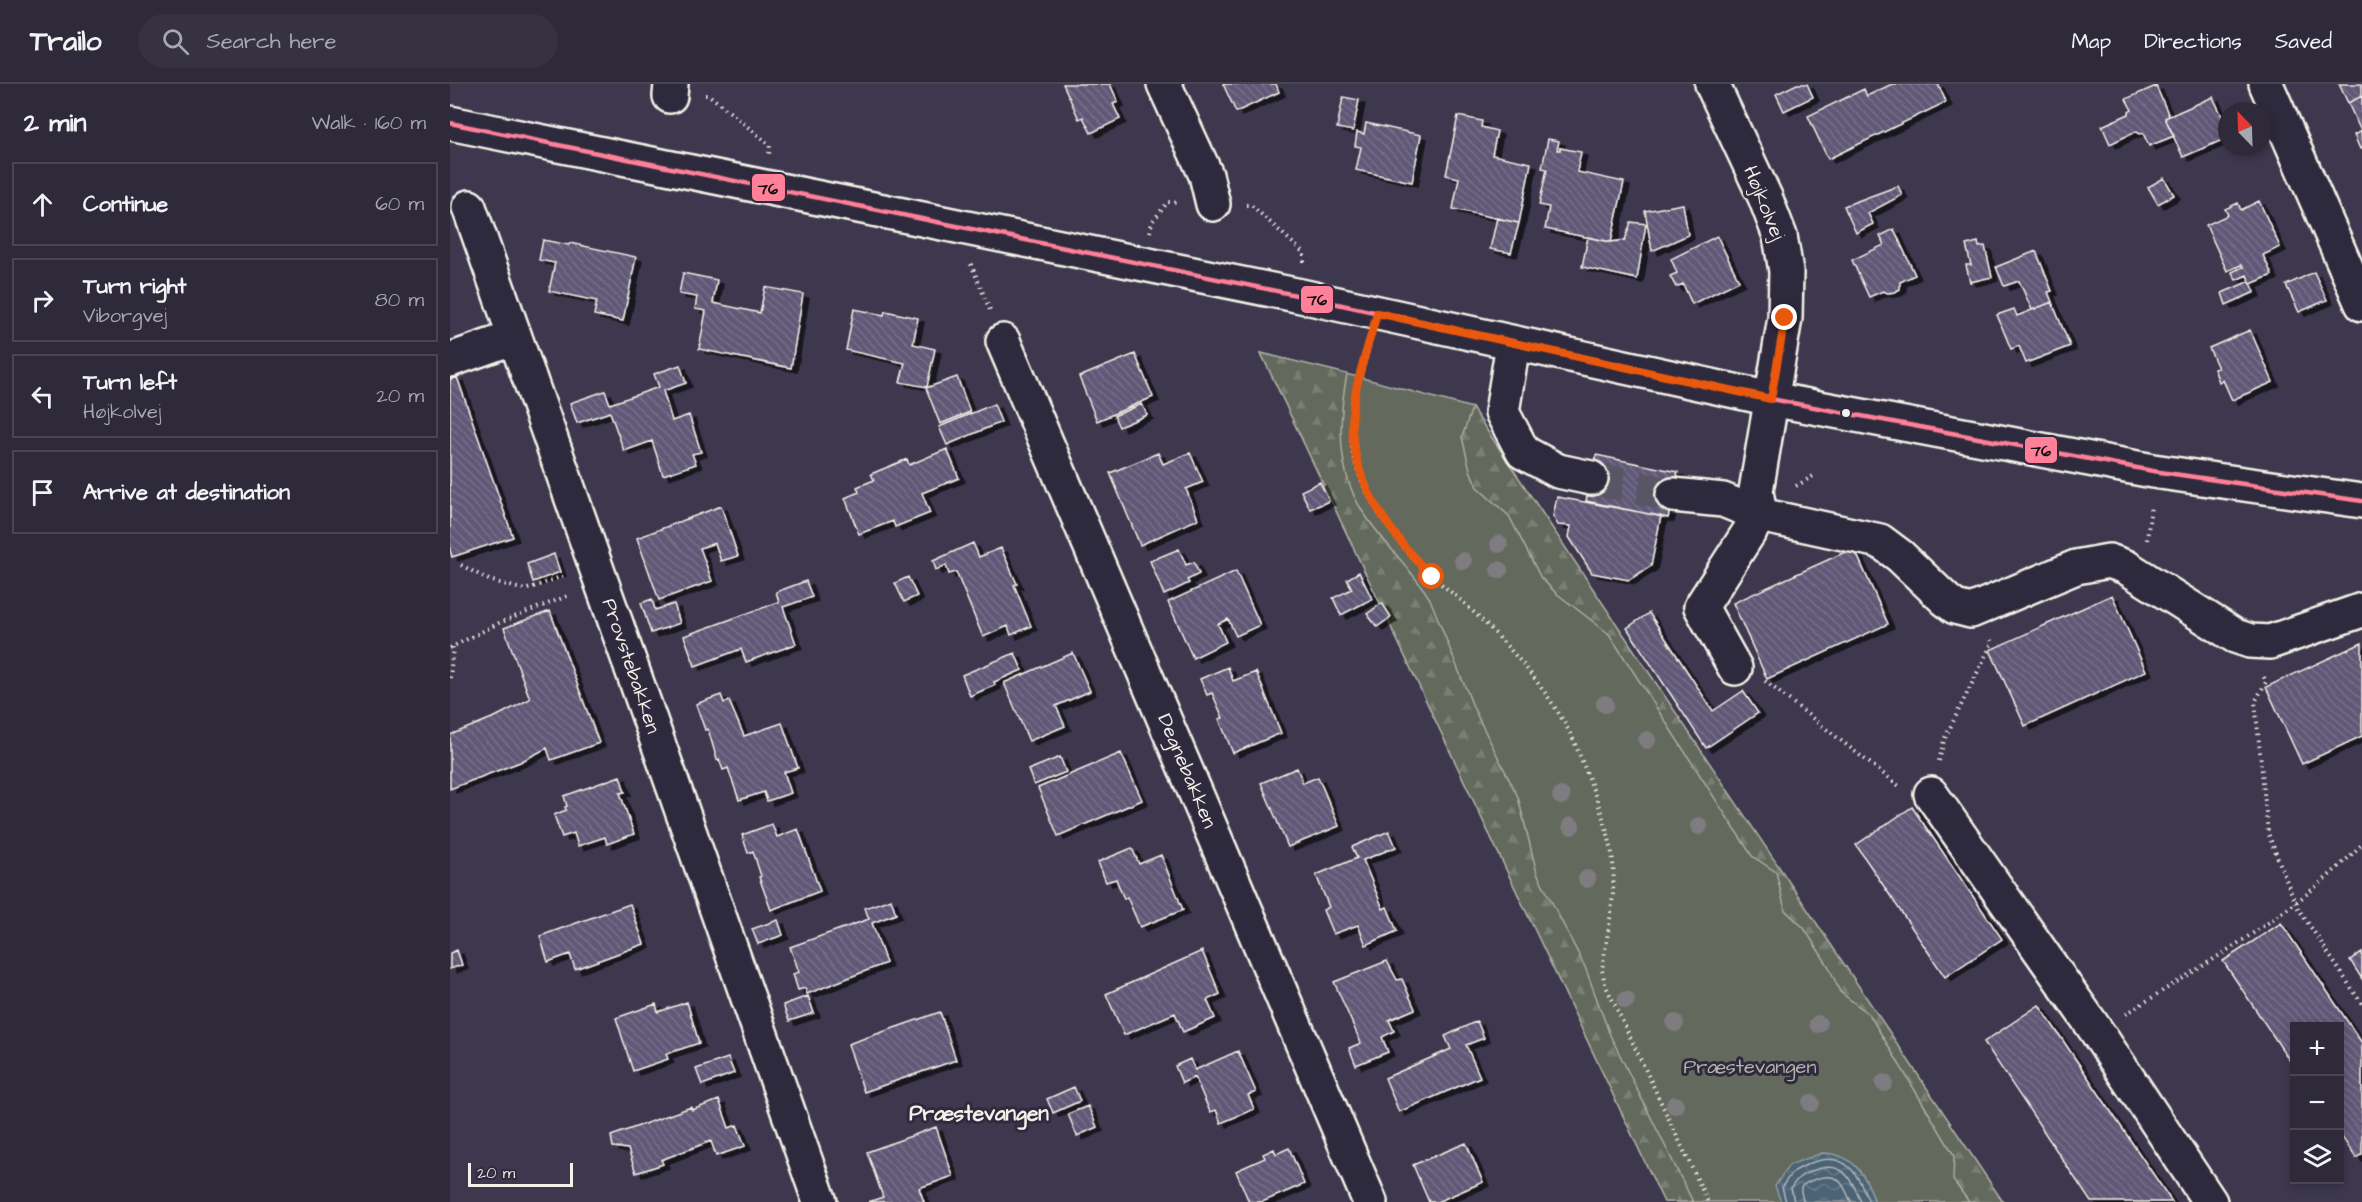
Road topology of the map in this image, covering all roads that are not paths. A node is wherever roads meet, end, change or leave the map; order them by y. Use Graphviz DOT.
graph roads {
  1 [pos="1164,84"];
  2 [pos="1712,84"];
  3 [pos="2266,84"];
  4 [pos="450,123"];
  5 [pos="1213,204"];
  6 [pos="469,207"];
  7 [pos="2362,304"];
  8 [pos="515,337"];
  9 [pos="1004,341"];
  10 [pos="1514,344"];
  11 [pos="450,360"];
  12 [pos="1771,399"];
  13 [pos="1591,478"];
  14 [pos="1673,495"];
  15 [pos="2362,501"];
  16 [pos="1760,515"];
  17 [pos="2362,610"];
  18 [pos="1734,668"];
  19 [pos="1931,794"];
  20 [pos="820,1202"];
  21 [pos="1370,1202"];
  22 [pos="2210,1202"];
  1 -- 5 [label="street"];
  2 -- 12 [label="street, Højkolvej"];
  3 -- 7 [label="street"];
  4 -- 10 [label="street"];
  6 -- 8 [label="street, Provstebakken"];
  8 -- 11 [label="street"];
  8 -- 20 [label="street, Provstebakken"];
  9 -- 21 [label="street, Degnebakken"];
  10 -- 12 [label="street"];
  10 -- 13 [label="street"];
  12 -- 15 [label="street"];
  12 -- 16 [label="street, Højkolvej"];
  14 -- 16 [label="street"];
  16 -- 17 [label="street"];
  16 -- 18 [label="street"];
  19 -- 22 [label="street"];
}
